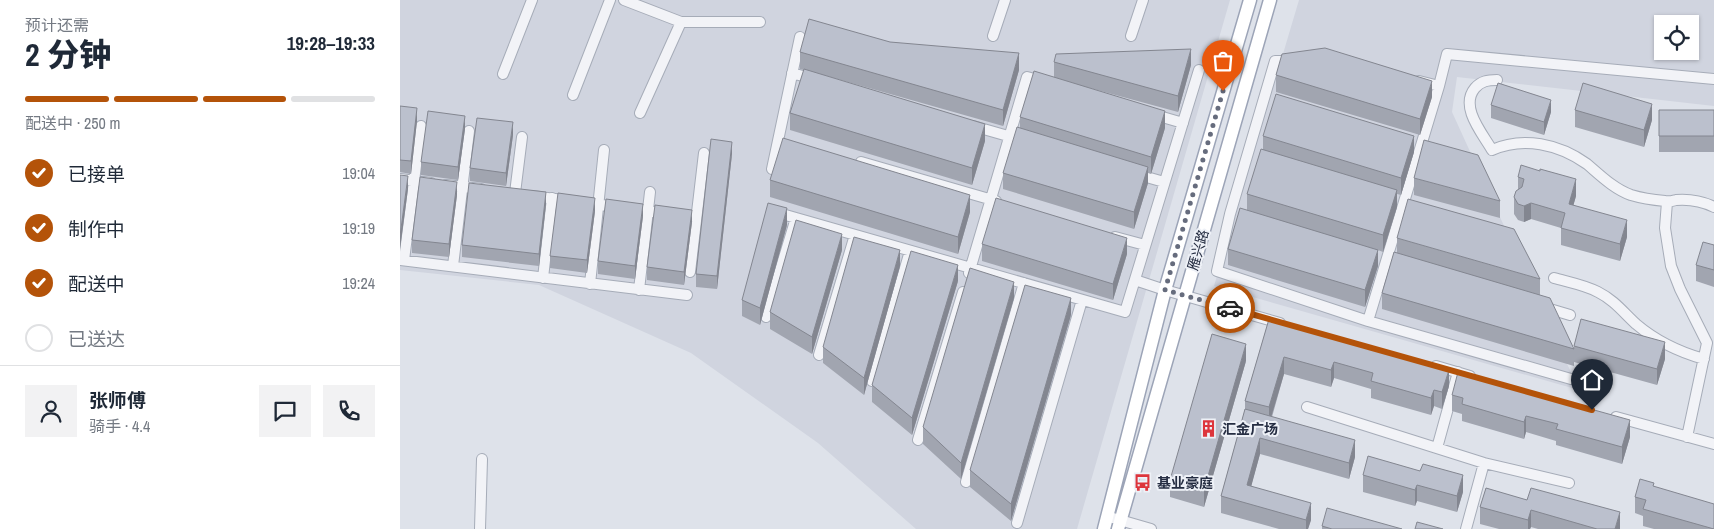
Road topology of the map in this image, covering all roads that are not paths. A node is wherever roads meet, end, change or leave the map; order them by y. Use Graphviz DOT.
graph roads {
  1 [pos="532,0"];
  2 [pos="610,0"];
  3 [pos="624,0"];
  4 [pos="1005,0"];
  5 [pos="1143,0"];
  6 [pos="1250,0"];
  7 [pos="1270,0"];
  8 [pos="681,22"];
  9 [pos="760,22"];
  10 [pos="993,36"];
  11 [pos="1131,36"];
  12 [pos="800,37"];
  13 [pos="1304,61"];
  14 [pos="1199,70"];
  15 [pos="792,73"];
  16 [pos="503,74"];
  17 [pos="1411,78"];
  18 [pos="1714,79"];
  19 [pos="1497,80"];
  20 [pos="821,82"];
  21 [pos="1055,85"];
  22 [pos="1439,86"];
  23 [pos="573,95"];
  24 [pos="1146,112"];
  25 [pos="640,113"];
  26 [pos="962,123"];
  27 [pos="1183,123"];
  28 [pos="421,126"];
  29 [pos="469,131"];
  30 [pos="522,137"];
  31 [pos="1009,137"];
  32 [pos="1028,142"];
  33 [pos="604,150"];
  34 [pos="704,153"];
  35 [pos="852,159"];
  36 [pos="772,169"];
  37 [pos="1128,172"];
  38 [pos="400,179"];
  39 [pos="414,180"];
  40 [pos="1164,182"];
  41 [pos="463,187"];
  42 [pos="489,190"];
  43 [pos="650,192"];
  44 [pos="552,198"];
  45 [pos="991,200"];
  46 [pos="1667,202"];
  47 [pos="598,204"];
  48 [pos="1009,205"];
  49 [pos="1714,206"];
  50 [pos="648,211"];
  51 [pos="775,212"];
  52 [pos="696,217"];
  53 [pos="796,218"];
  54 [pos="854,235"];
  55 [pos="1109,235"];
  56 [pos="1145,245"];
  57 [pos="910,250"];
  58 [pos="402,260"];
  59 [pos="453,266"];
  60 [pos="970,268"];
  61 [pos="690,272"];
  62 [pos="543,278"];
  63 [pos="1554,278"];
  64 [pos="1135,280"];
  65 [pos="1024,283"];
  66 [pos="590,284"];
  67 [pos="639,290"];
  68 [pos="1165,290"];
  69 [pos="687,295"];
  70 [pos="1184,296"];
  71 [pos="1082,300"];
  72 [pos="1534,304"];
  73 [pos="1570,315"];
  74 [pos="766,317"];
  75 [pos="1368,321"];
  76 [pos="1288,325"];
  77 [pos="1711,344"];
  78 [pos="818,355"];
  79 [pos="1704,359"];
  80 [pos="1430,364"];
  81 [pos="1458,372"];
  82 [pos="1477,378"];
  83 [pos="1571,379"];
  84 [pos="872,381"];
  85 [pos="1307,407"];
  86 [pos="1601,413"];
  87 [pos="1687,437"];
  88 [pos="918,440"];
  89 [pos="1714,444"];
  90 [pos="1437,448"];
  91 [pos="482,459"];
  92 [pos="1484,463"];
  93 [pos="966,482"];
  94 [pos="1569,482"];
  95 [pos="1106,523"];
  96 [pos="1017,524"];
  97 [pos="1120,525"];
  98 [pos="480,529"];
  99 [pos="1150,529"];
  100 [pos="1466,529"];
  1 -- 16 [label="street"];
  2 -- 23 [label="street"];
  3 -- 8 [label="street"];
  4 -- 10 [label="street"];
  5 -- 11 [label="street"];
  6 -- 68 [label="main road, 雁兴路"];
  7 -- 70 [label="main road, 雁兴路"];
  8 -- 9 [label="street"];
  8 -- 25 [label="street"];
  12 -- 15 [label="street"];
  13 -- 75 [label="street"];
  14 -- 27 [label="street"];
  15 -- 20 [label="street"];
  15 -- 36 [label="street"];
  17 -- 22 [label="street"];
  18 -- 22 [label="street"];
  19 -- 46 [label="street"];
  21 -- 31 [label="street"];
  22 -- 75 [label="street"];
  24 -- 27 [label="street"];
  26 -- 31 [label="street"];
  27 -- 40 [label="street"];
  28 -- 39 [label="street"];
  29 -- 41 [label="street"];
  30 -- 44 [label="street"];
  31 -- 32 [label="street"];
  31 -- 45 [label="street"];
  33 -- 47 [label="street"];
  34 -- 52 [label="street"];
  35 -- 45 [label="street"];
  37 -- 40 [label="street"];
  38 -- 39 [label="street"];
  39 -- 41 [label="street"];
  39 -- 58 [label="street"];
  40 -- 56 [label="street"];
  41 -- 42 [label="street"];
  41 -- 59 [label="street"];
  43 -- 50 [label="street"];
  44 -- 47 [label="street"];
  44 -- 62 [label="street"];
  45 -- 48 [label="street"];
  45 -- 60 [label="street"];
  46 -- 49 [label="street"];
  46 -- 77 [label="street"];
  47 -- 50 [label="street"];
  47 -- 66 [label="street"];
  50 -- 52 [label="street"];
  50 -- 67 [label="street"];
  51 -- 53 [label="street"];
  52 -- 61 [label="street"];
  53 -- 54 [label="street"];
  53 -- 74 [label="street"];
  54 -- 57 [label="street"];
  54 -- 78 [label="street"];
  55 -- 56 [label="street"];
  56 -- 64 [label="street"];
  57 -- 60 [label="street"];
  57 -- 84 [label="street"];
  58 -- 59 [label="street"];
  59 -- 62 [label="street"];
  60 -- 65 [label="street"];
  60 -- 88 [label="street"];
  62 -- 66 [label="street"];
  63 -- 79 [label="street"];
  64 -- 68 [label="street"];
  64 -- 71 [label="street"];
  65 -- 71 [label="street"];
  65 -- 93 [label="street"];
  66 -- 67 [label="street"];
  67 -- 69 [label="street"];
  68 -- 70 [label="street"];
  68 -- 95 [label="main road, 雁兴路"];
  70 -- 76 [label="street"];
  70 -- 97 [label="main road, 雁兴路"];
  71 -- 96 [label="street"];
  72 -- 73 [label="street"];
  75 -- 83 [label="street"];
  77 -- 79 [label="street"];
  79 -- 87 [label="street"];
  80 -- 81 [label="street"];
  81 -- 82 [label="street"];
  81 -- 90 [label="street"];
  85 -- 90 [label="street"];
  86 -- 87 [label="street"];
  87 -- 89 [label="street"];
  90 -- 92 [label="street"];
  91 -- 98 [label="street"];
  92 -- 94 [label="street"];
  92 -- 100 [label="street"];
  95 -- 97 [label="street"];
  97 -- 99 [label="street"];
}
